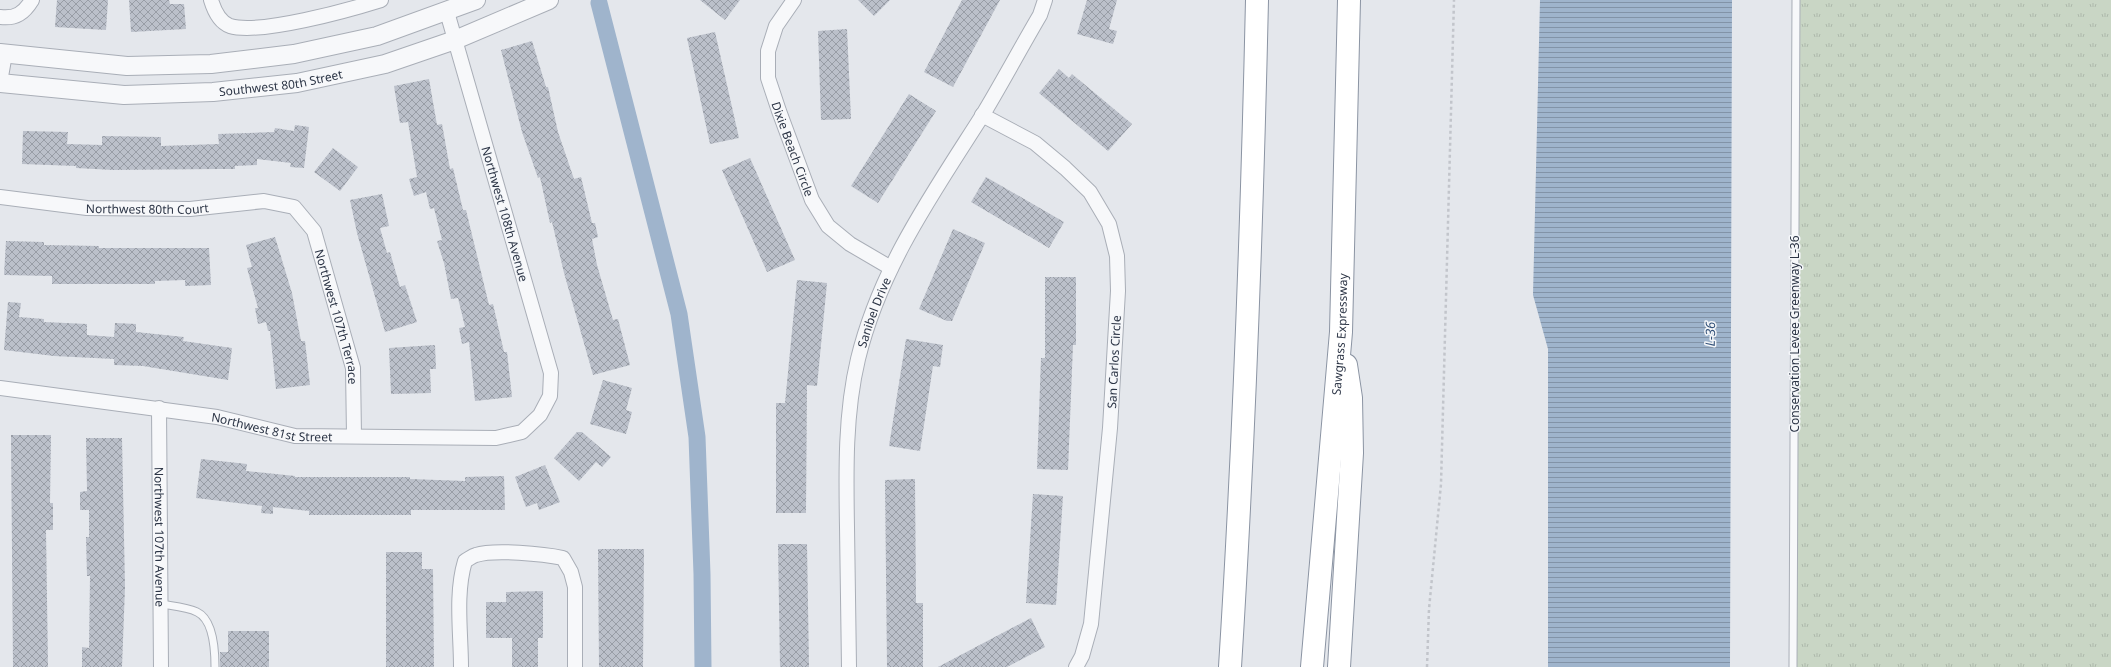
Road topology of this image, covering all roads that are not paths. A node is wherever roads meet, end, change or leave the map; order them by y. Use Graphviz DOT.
graph roads {
  1 [pos="32,0"];
  2 [pos="211,0"];
  3 [pos="381,0"];
  4 [pos="476,0"];
  5 [pos="549,0"];
  6 [pos="794,0"];
  7 [pos="1045,0"];
  8 [pos="1257,0"];
  9 [pos="1349,0"];
  10 [pos="1796,0"];
  11 [pos="447,12"];
  12 [pos="0,17"];
  13 [pos="455,40"];
  14 [pos="3,53"];
  15 [pos="0,82"];
  16 [pos="982,115"];
  17 [pos="0,197"];
  18 [pos="294,206"];
  19 [pos="891,268"];
  20 [pos="1341,332"];
  21 [pos="0,388"];
  22 [pos="159,408"];
  23 [pos="540,415"];
  24 [pos="354,436"];
  25 [pos="161,604"];
  26 [pos="161,667"];
  27 [pos="215,667"];
  28 [pos="461,667"];
  29 [pos="575,667"];
  30 [pos="849,667"];
  31 [pos="1076,667"];
  32 [pos="1230,667"];
  33 [pos="1312,667"];
  34 [pos="1339,667"];
  35 [pos="1792,667"];
  1 -- 12 [label="street"];
  2 -- 3 [label="street"];
  4 -- 11 [label="street"];
  5 -- 13 [label="street, Southwest 80th Street"];
  6 -- 19 [label="street, Dixie Beach Circle"];
  7 -- 16 [label="street, Sanibel Drive"];
  8 -- 32 [label="highway"];
  9 -- 20 [label="highway, Sawgrass Expressway"];
  10 -- 35 [label="lane, Conservation Levee Greenway L-36"];
  11 -- 13 [label="street, Northwest 108th Avenue"];
  11 -- 14 [label="street"];
  13 -- 15 [label="street, Southwest 80th Street"];
  13 -- 23 [label="street, Northwest 108th Avenue"];
  14 -- 15 [label="street"];
  16 -- 19 [label="street, Sanibel Drive"];
  16 -- 31 [label="street, San Carlos Circle"];
  17 -- 18 [label="street, Northwest 80th Court"];
  18 -- 24 [label="street, Northwest 107th Terrace"];
  19 -- 30 [label="street, Sanibel Drive"];
  20 -- 33 [label="highway, Sawgrass Expressway"];
  20 -- 34 [label="highway"];
  21 -- 22 [label="street, Northwest 81st Street"];
  22 -- 24 [label="street, Northwest 81st Street"];
  22 -- 25 [label="street, Northwest 107th Avenue"];
  23 -- 24 [label="street, Northwest 81st Street"];
  25 -- 26 [label="street, Northwest 107th Avenue"];
  25 -- 27 [label="lane"];
  28 -- 29 [label="street"];
}
